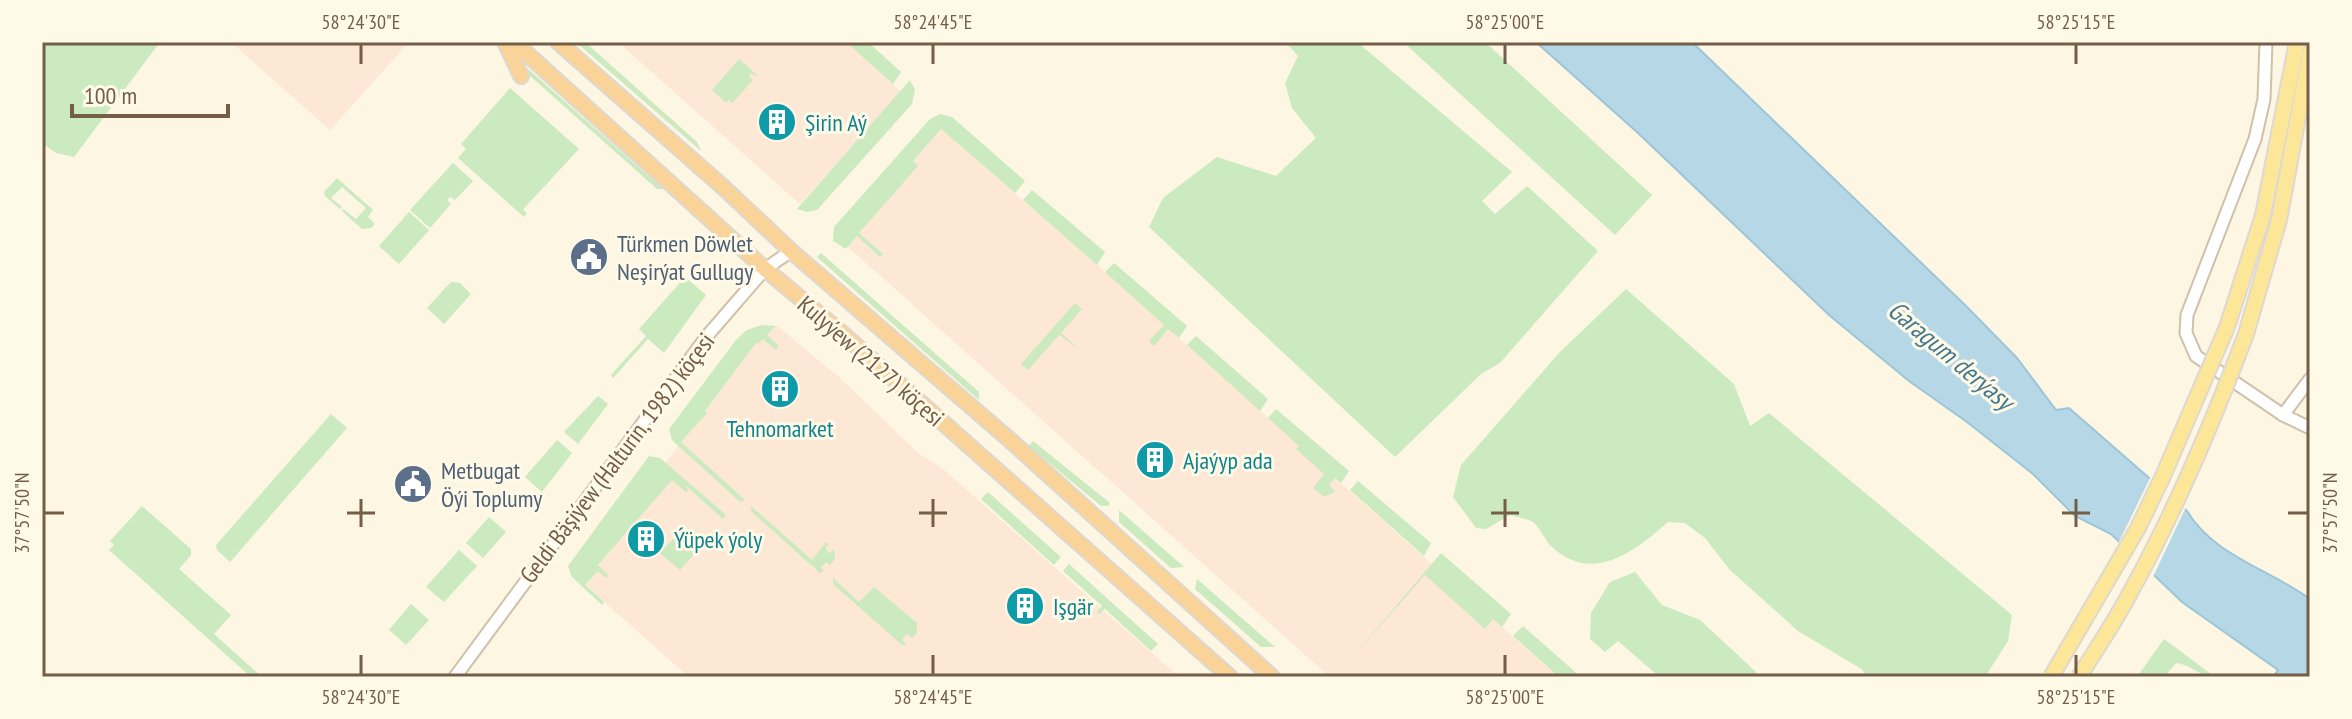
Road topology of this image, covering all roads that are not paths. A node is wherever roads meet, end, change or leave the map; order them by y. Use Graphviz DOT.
graph roads {
  1 [pos="505,42"];
  2 [pos="514,42"];
  3 [pos="558,42"];
  4 [pos="2266,42"];
  5 [pos="2297,42"];
  6 [pos="2310,52"];
  7 [pos="521,76"];
  8 [pos="791,251"];
  9 [pos="765,269"];
  10 [pos="2310,379"];
  11 [pos="2283,415"];
  12 [pos="2310,428"];
  13 [pos="455,677"];
  14 [pos="1230,677"];
  15 [pos="1272,677"];
  16 [pos="2051,677"];
  17 [pos="2079,677"];
  1 -- 7 [label="highway"];
  2 -- 9 [label="highway, Kulyýew (2127) köçesi"];
  3 -- 8 [label="highway, Kulyýew (2127) köçesi"];
  4 -- 11 [label="street"];
  5 -- 16 [label="main road, bridge"];
  6 -- 17 [label="main road, bridge"];
  8 -- 9 [label="street, Geldi Bäşiýew (Halturin, 1982) köçesi"];
  8 -- 15 [label="highway, Kulyýew (2127) köçesi"];
  9 -- 13 [label="street, Geldi Bäşiýew (Halturin, 1982) köçesi"];
  9 -- 14 [label="highway, Kulyýew (2127) köçesi"];
  10 -- 11 [label="street"];
  11 -- 12 [label="street"];
}
